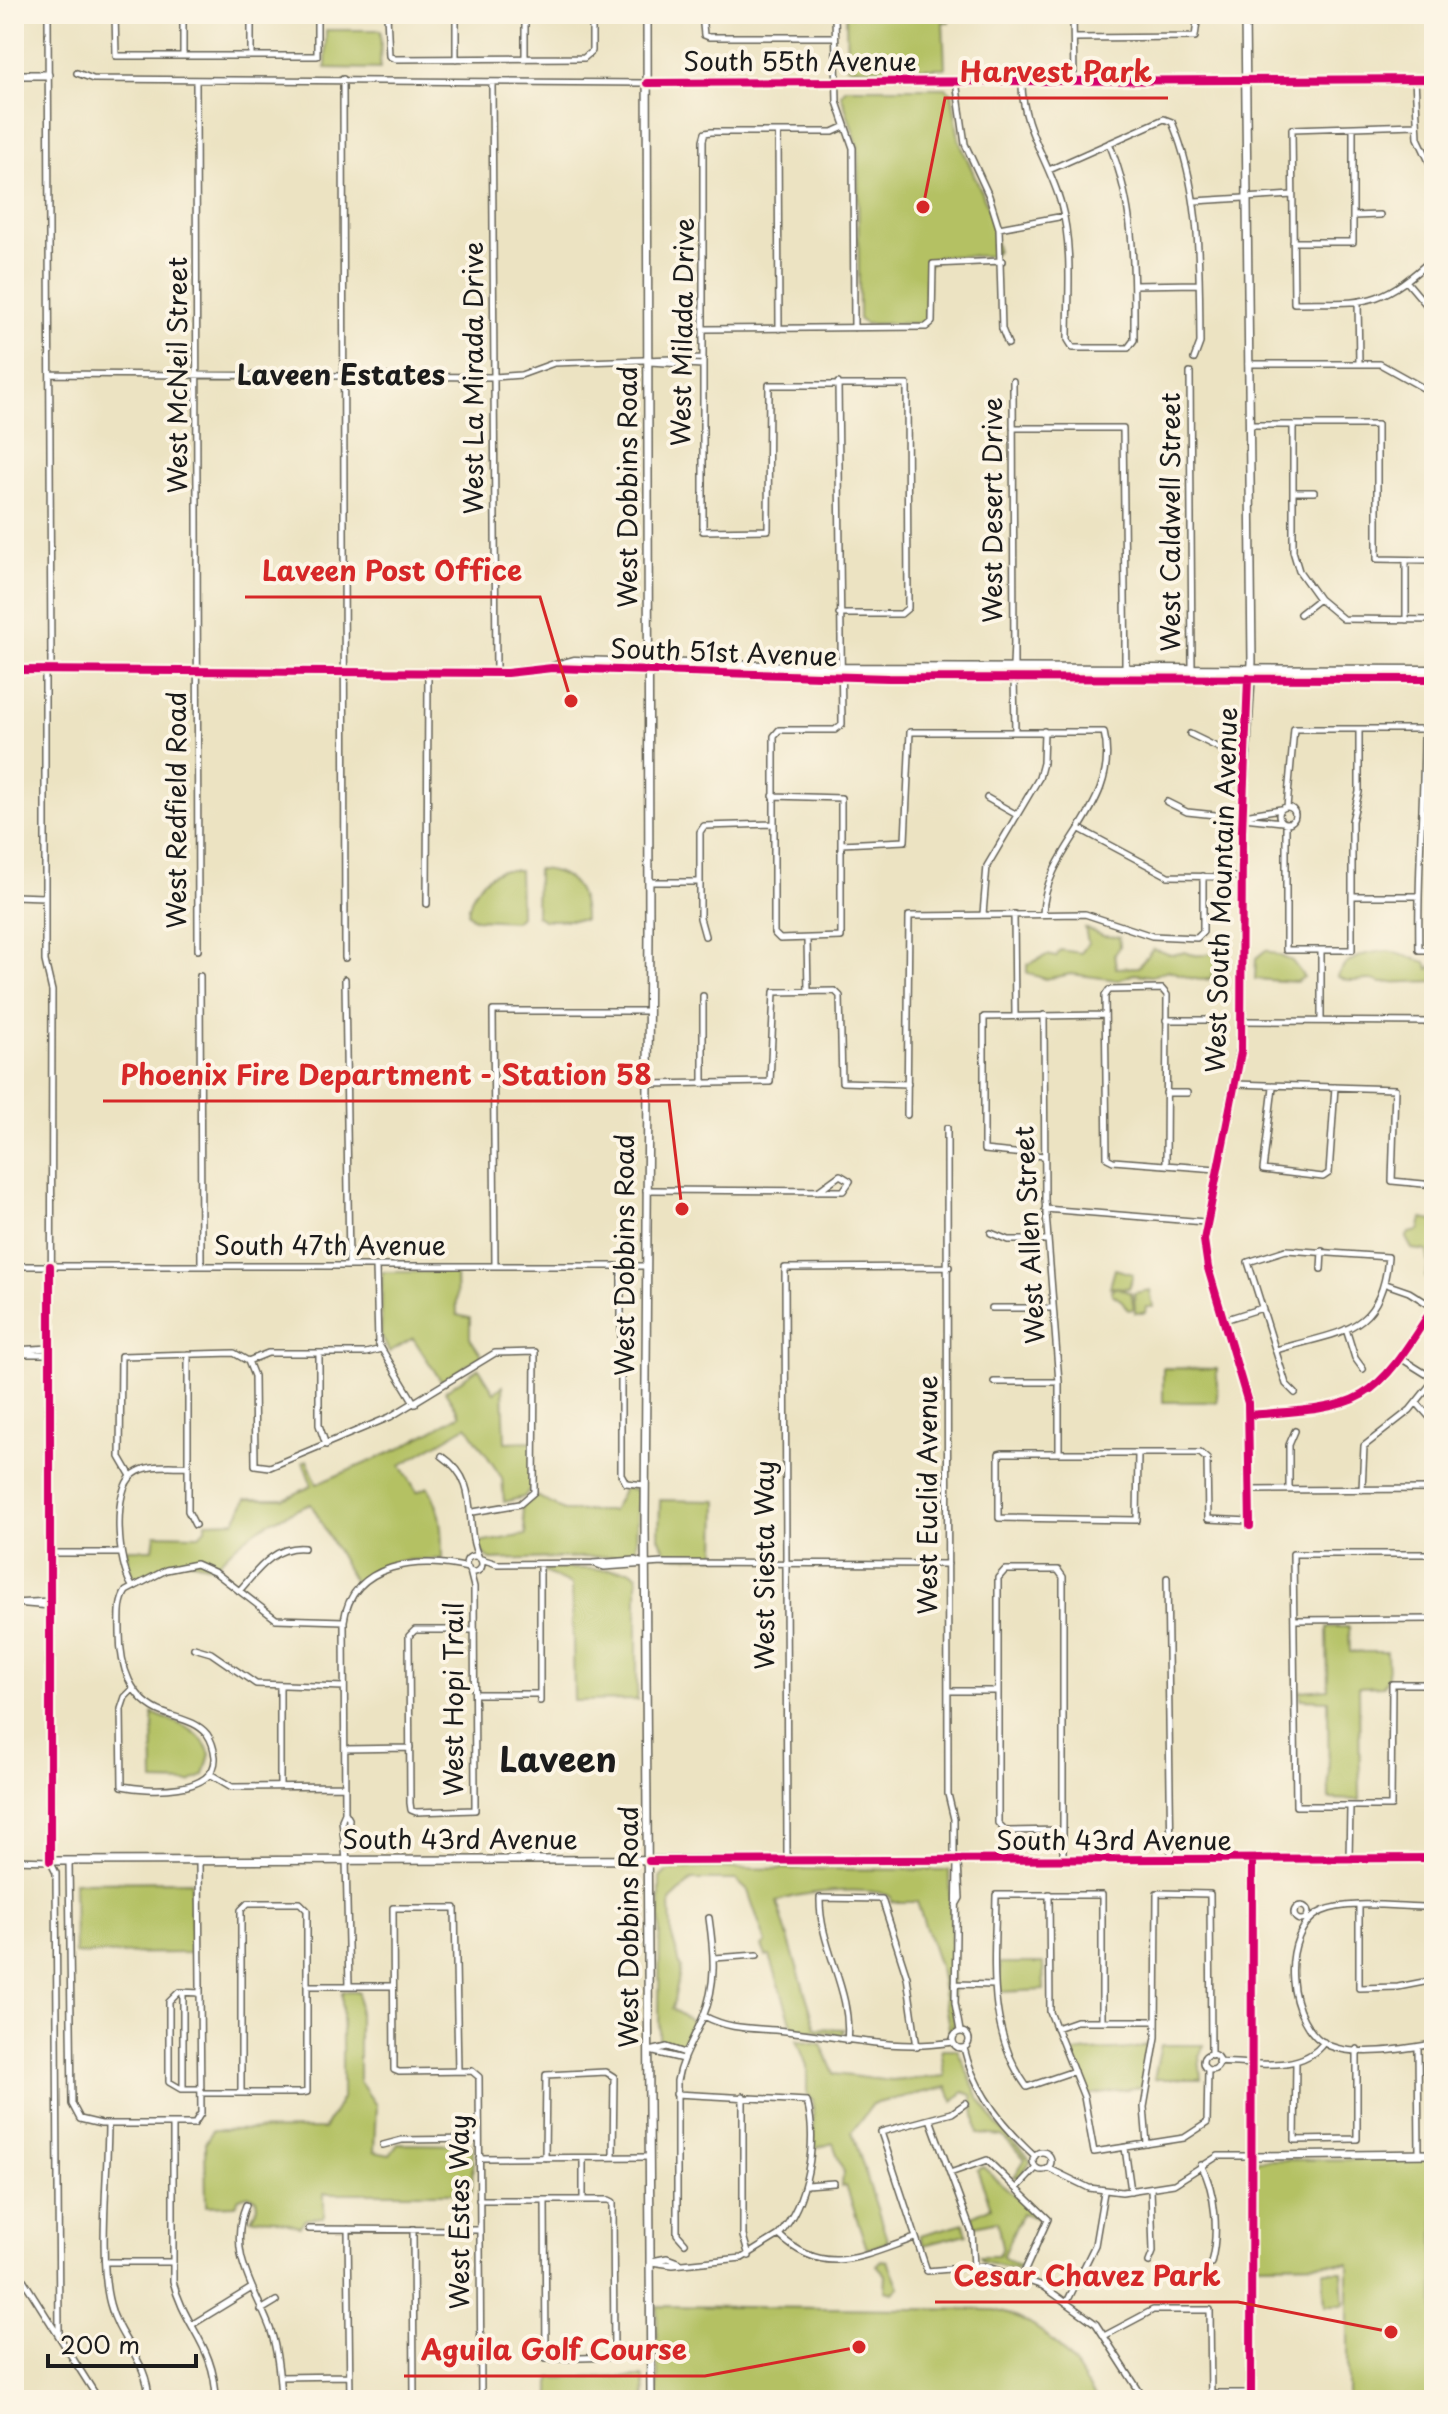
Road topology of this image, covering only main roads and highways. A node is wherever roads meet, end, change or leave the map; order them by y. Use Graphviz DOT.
graph roads {
  1 [pos="780,665"];
  2 [pos="648,666"];
  3 [pos="14,670"];
  4 [pos="1434,670"];
  5 [pos="737,672"];
  6 [pos="841,672"];
  7 [pos="1126,674"];
  8 [pos="1250,674"];
  9 [pos="1434,679"];
  1 -- 2 [label="main road, South 51st Avenue"];
  1 -- 5 [label="main road"];
  1 -- 6 [label="main road, South 51st Avenue"];
  2 -- 3 [label="main road, South 51st Avenue"];
  2 -- 5 [label="main road, South 51st Avenue"];
  4 -- 8 [label="main road, South 51st Avenue"];
  5 -- 6 [label="main road, South 51st Avenue"];
  6 -- 7 [label="main road, South 51st Avenue"];
  7 -- 8 [label="main road, South 51st Avenue"];
  7 -- 8 [label="main road, South 51st Avenue"];
  8 -- 9 [label="main road, South 51st Avenue"];
}
